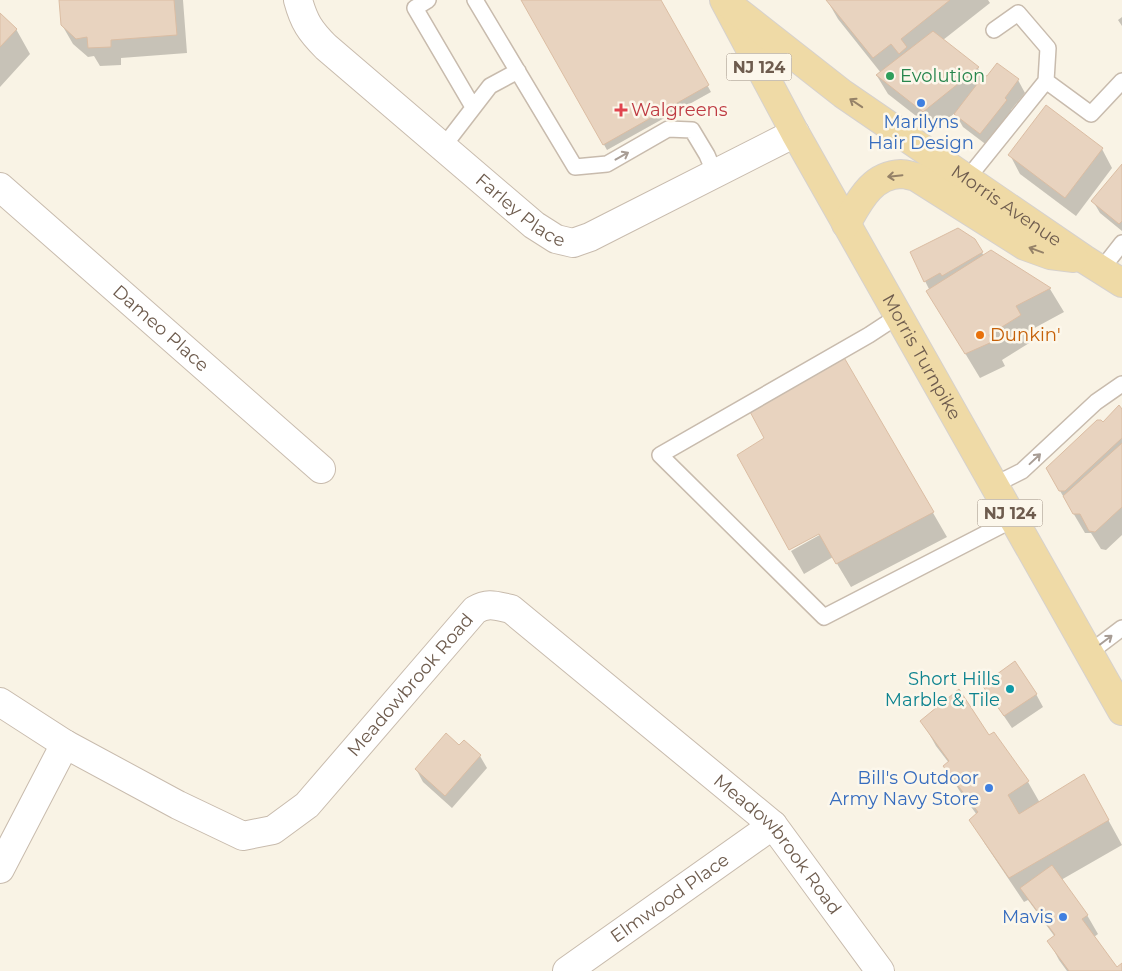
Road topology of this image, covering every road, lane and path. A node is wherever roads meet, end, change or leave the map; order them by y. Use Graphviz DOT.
graph roads {
  1 [pos="298,0"];
  2 [pos="428,0"];
  3 [pos="475,0"];
  4 [pos="723,0"];
  5 [pos="994,30"];
  6 [pos="518,72"];
  7 [pos="1046,80"];
  8 [pos="1122,81"];
  9 [pos="473,108"];
  10 [pos="795,133"];
  11 [pos="442,147"];
  12 [pos="715,174"];
  13 [pos="967,178"];
  14 [pos="0,187"];
  15 [pos="846,224"];
  16 [pos="1122,244"];
  17 [pos="1102,270"];
  18 [pos="898,316"];
  19 [pos="1122,384"];
  20 [pos="321,469"];
  21 [pos="994,485"];
  22 [pos="1014,519"];
  23 [pos="1122,628"];
  24 [pos="1089,653"];
  25 [pos="0,702"];
  26 [pos="1122,711"];
  27 [pos="65,744"];
  28 [pos="773,825"];
  29 [pos="0,869"];
  30 [pos="567,971"];
  31 [pos="880,971"];
  1 -- 11 [label="street, Farley Place"];
  2 -- 9 [label="lane"];
  3 -- 6 [label="lane"];
  4 -- 10 [label="main road, Morris Turnpike / NJ 124"];
  13 -- 4 [label="main road, Morris Avenue, one-way"];
  5 -- 7 [label="lane"];
  6 -- 9 [label="lane"];
  6 -- 12 [label="lane, one-way"];
  7 -- 8 [label="lane"];
  7 -- 13 [label="lane"];
  9 -- 11 [label="lane"];
  10 -- 12 [label="street, Farley Place"];
  10 -- 15 [label="main road, Morris Turnpike / NJ 124"];
  11 -- 12 [label="street, Farley Place"];
  13 -- 17 [label="main road, Morris Avenue"];
  14 -- 20 [label="street, Dameo Place"];
  17 -- 15 [label="main road, one-way"];
  15 -- 18 [label="main road, Morris Turnpike / NJ 124"];
  16 -- 17 [label="lane"];
  18 -- 21 [label="main road, Morris Turnpike / NJ 124"];
  18 -- 22 [label="lane"];
  21 -- 19 [label="lane, one-way"];
  21 -- 22 [label="main road, Morris Turnpike / NJ 124"];
  22 -- 24 [label="main road, Morris Turnpike / NJ 124"];
  24 -- 23 [label="lane, one-way"];
  24 -- 26 [label="main road, Morris Turnpike / NJ 124"];
  25 -- 27 [label="street, Meadowbrook Road"];
  27 -- 28 [label="street, Meadowbrook Road"];
  27 -- 29 [label="street"];
  28 -- 30 [label="street, Elmwood Place"];
  28 -- 31 [label="street, Meadowbrook Road"];
}
